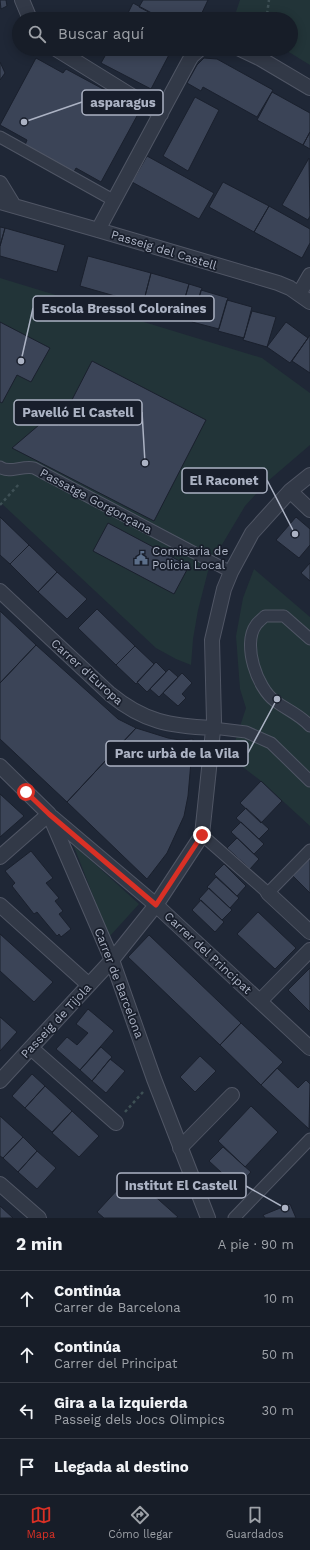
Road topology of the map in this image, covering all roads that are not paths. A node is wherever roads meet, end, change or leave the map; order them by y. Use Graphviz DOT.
graph roads {
  1 [pos="22,0"];
  2 [pos="27,12"];
  3 [pos="67,56"];
  4 [pos="192,56"];
  5 [pos="255,56"];
  6 [pos="310,88"];
  7 [pos="161,114"];
  8 [pos="0,137"];
  9 [pos="0,183"];
  10 [pos="113,200"];
  11 [pos="0,202"];
  12 [pos="14,206"];
  13 [pos="98,230"];
  14 [pos="310,275"];
  15 [pos="305,298"];
  16 [pos="0,467"];
  17 [pos="310,475"];
  18 [pos="290,492"];
  19 [pos="310,510"];
  20 [pos="231,572"];
  21 [pos="0,591"];
  22 [pos="310,639"];
  23 [pos="310,726"];
  24 [pos="213,728"];
  25 [pos="0,766"];
  26 [pos="310,781"];
  27 [pos="49,814"];
  28 [pos="202,835"];
  29 [pos="310,850"];
  30 [pos="0,857"];
  31 [pos="268,893"];
  32 [pos="0,905"];
  33 [pos="156,905"];
  34 [pos="310,932"];
  35 [pos="310,950"];
  36 [pos="112,960"];
  37 [pos="89,985"];
  38 [pos="260,1001"];
  39 [pos="31,1048"];
  40 [pos="310,1048"];
  41 [pos="1,1080"];
  42 [pos="232,1095"];
  43 [pos="116,1123"];
  44 [pos="310,1139"];
  45 [pos="180,1148"];
  46 [pos="0,1184"];
  47 [pos="39,1218"];
  48 [pos="208,1218"];
  49 [pos="234,1218"];
  1 -- 2 [label="street"];
  3 -- 7 [label="street"];
  4 -- 7 [label="street"];
  5 -- 6 [label="street"];
  7 -- 10 [label="street"];
  8 -- 10 [label="street"];
  9 -- 12 [label="street"];
  10 -- 13 [label="street"];
  11 -- 12 [label="street, Passeig del Castell"];
  12 -- 13 [label="street, Passeig del Castell"];
  13 -- 15 [label="street, Passeig del Castell"];
  14 -- 15 [label="street"];
  16 -- 20 [label="street, Passatge Gorgonçana"];
  17 -- 18 [label="street"];
  18 -- 19 [label="street"];
  18 -- 20 [label="street"];
  20 -- 24 [label="street"];
  21 -- 24 [label="street, Carrer d'Europa"];
  22 -- 23 [label="street"];
  24 -- 26 [label="street"];
  24 -- 28 [label="street"];
  25 -- 27 [label="street, Carrer de Barcelona"];
  27 -- 30 [label="street"];
  27 -- 33 [label="street, Carrer del Principat"];
  27 -- 36 [label="street, Carrer de Barcelona"];
  28 -- 31 [label="street"];
  28 -- 33 [label="street, Passeig de Tijola"];
  29 -- 31 [label="street"];
  31 -- 34 [label="street"];
  32 -- 37 [label="street"];
  33 -- 36 [label="street, Passeig de Tijola"];
  33 -- 38 [label="street, Carrer del Principat"];
  35 -- 38 [label="street"];
  36 -- 37 [label="street, Passeig de Tijola"];
  36 -- 45 [label="street, Carrer de Barcelona"];
  37 -- 39 [label="street, Passeig de Tijola"];
  38 -- 40 [label="street, Carrer del Principat"];
  39 -- 41 [label="street, Passeig de Tijola"];
  39 -- 43 [label="street"];
  42 -- 45 [label="street"];
  44 -- 49 [label="street"];
  45 -- 48 [label="street, Carrer de Barcelona"];
  46 -- 47 [label="street"];
}
